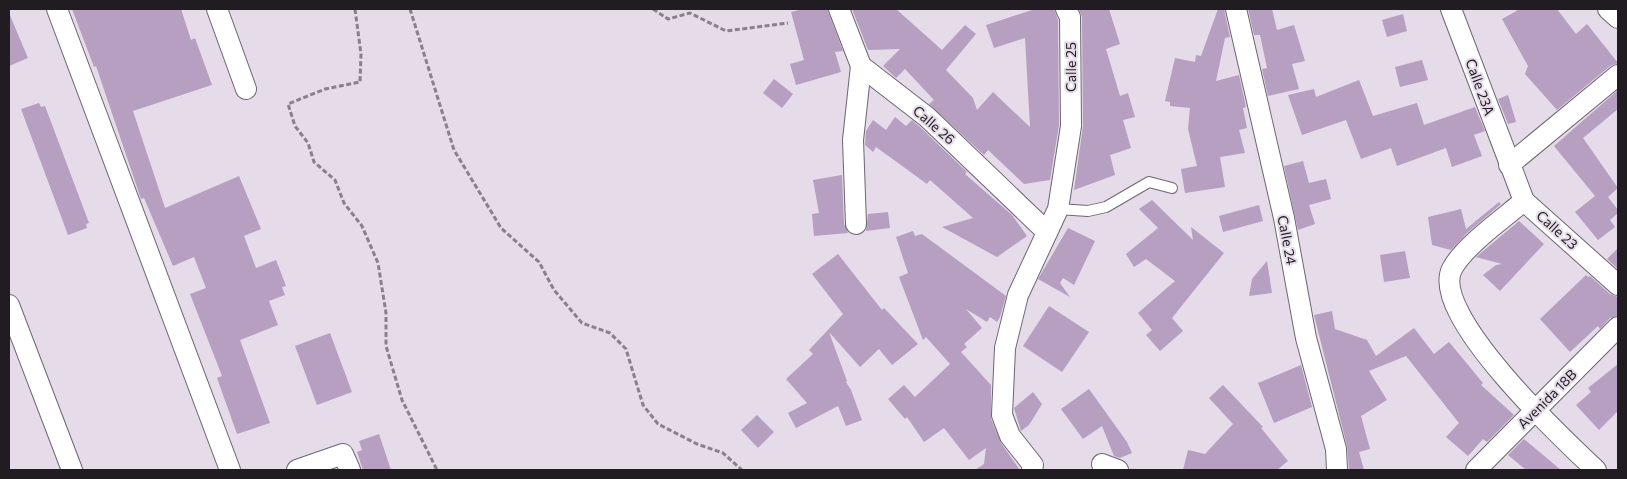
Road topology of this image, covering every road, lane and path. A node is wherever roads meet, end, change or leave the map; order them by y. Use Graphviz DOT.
graph roads {
  1 [pos="57,9"];
  2 [pos="218,9"];
  3 [pos="355,9"];
  4 [pos="410,9"];
  5 [pos="653,9"];
  6 [pos="839,9"];
  7 [pos="1066,9"];
  8 [pos="1236,9"];
  9 [pos="1451,9"];
  10 [pos="1608,9"];
  11 [pos="1618,18"];
  12 [pos="788,23"];
  13 [pos="861,66"];
  14 [pos="1618,74"];
  15 [pos="246,89"];
  16 [pos="1509,165"];
  17 [pos="1172,188"];
  18 [pos="1524,201"];
  19 [pos="1058,209"];
  20 [pos="856,224"];
  21 [pos="1047,232"];
  22 [pos="1618,285"];
  23 [pos="9,305"];
  24 [pos="1618,327"];
  25 [pos="1534,411"];
  26 [pos="72,470"];
  27 [pos="230,470"];
  28 [pos="297,470"];
  29 [pos="350,470"];
  30 [pos="437,470"];
  31 [pos="742,470"];
  32 [pos="1032,470"];
  33 [pos="1337,470"];
  34 [pos="1476,470"];
  35 [pos="1596,470"];
  1 -- 27 [label="street"];
  2 -- 15 [label="street"];
  3 -- 30 [label="path"];
  4 -- 31 [label="path"];
  5 -- 12 [label="path"];
  6 -- 13 [label="street"];
  7 -- 19 [label="street, Calle 25"];
  8 -- 33 [label="street, Calle 24"];
  9 -- 16 [label="street, Calle 23A"];
  10 -- 11 [label="street"];
  13 -- 20 [label="street"];
  13 -- 21 [label="street, Calle 26"];
  14 -- 16 [label="street"];
  16 -- 18 [label="street, Calle 23"];
  17 -- 19 [label="lane"];
  18 -- 22 [label="street, Calle 23"];
  18 -- 25 [label="street"];
  19 -- 21 [label="street, Calle 25"];
  21 -- 32 [label="street, Calle 25"];
  23 -- 26 [label="street"];
  24 -- 25 [label="street, Avenida 18B"];
  25 -- 34 [label="street, Avenida 18B"];
  25 -- 35 [label="street"];
  28 -- 29 [label="street"];
}
